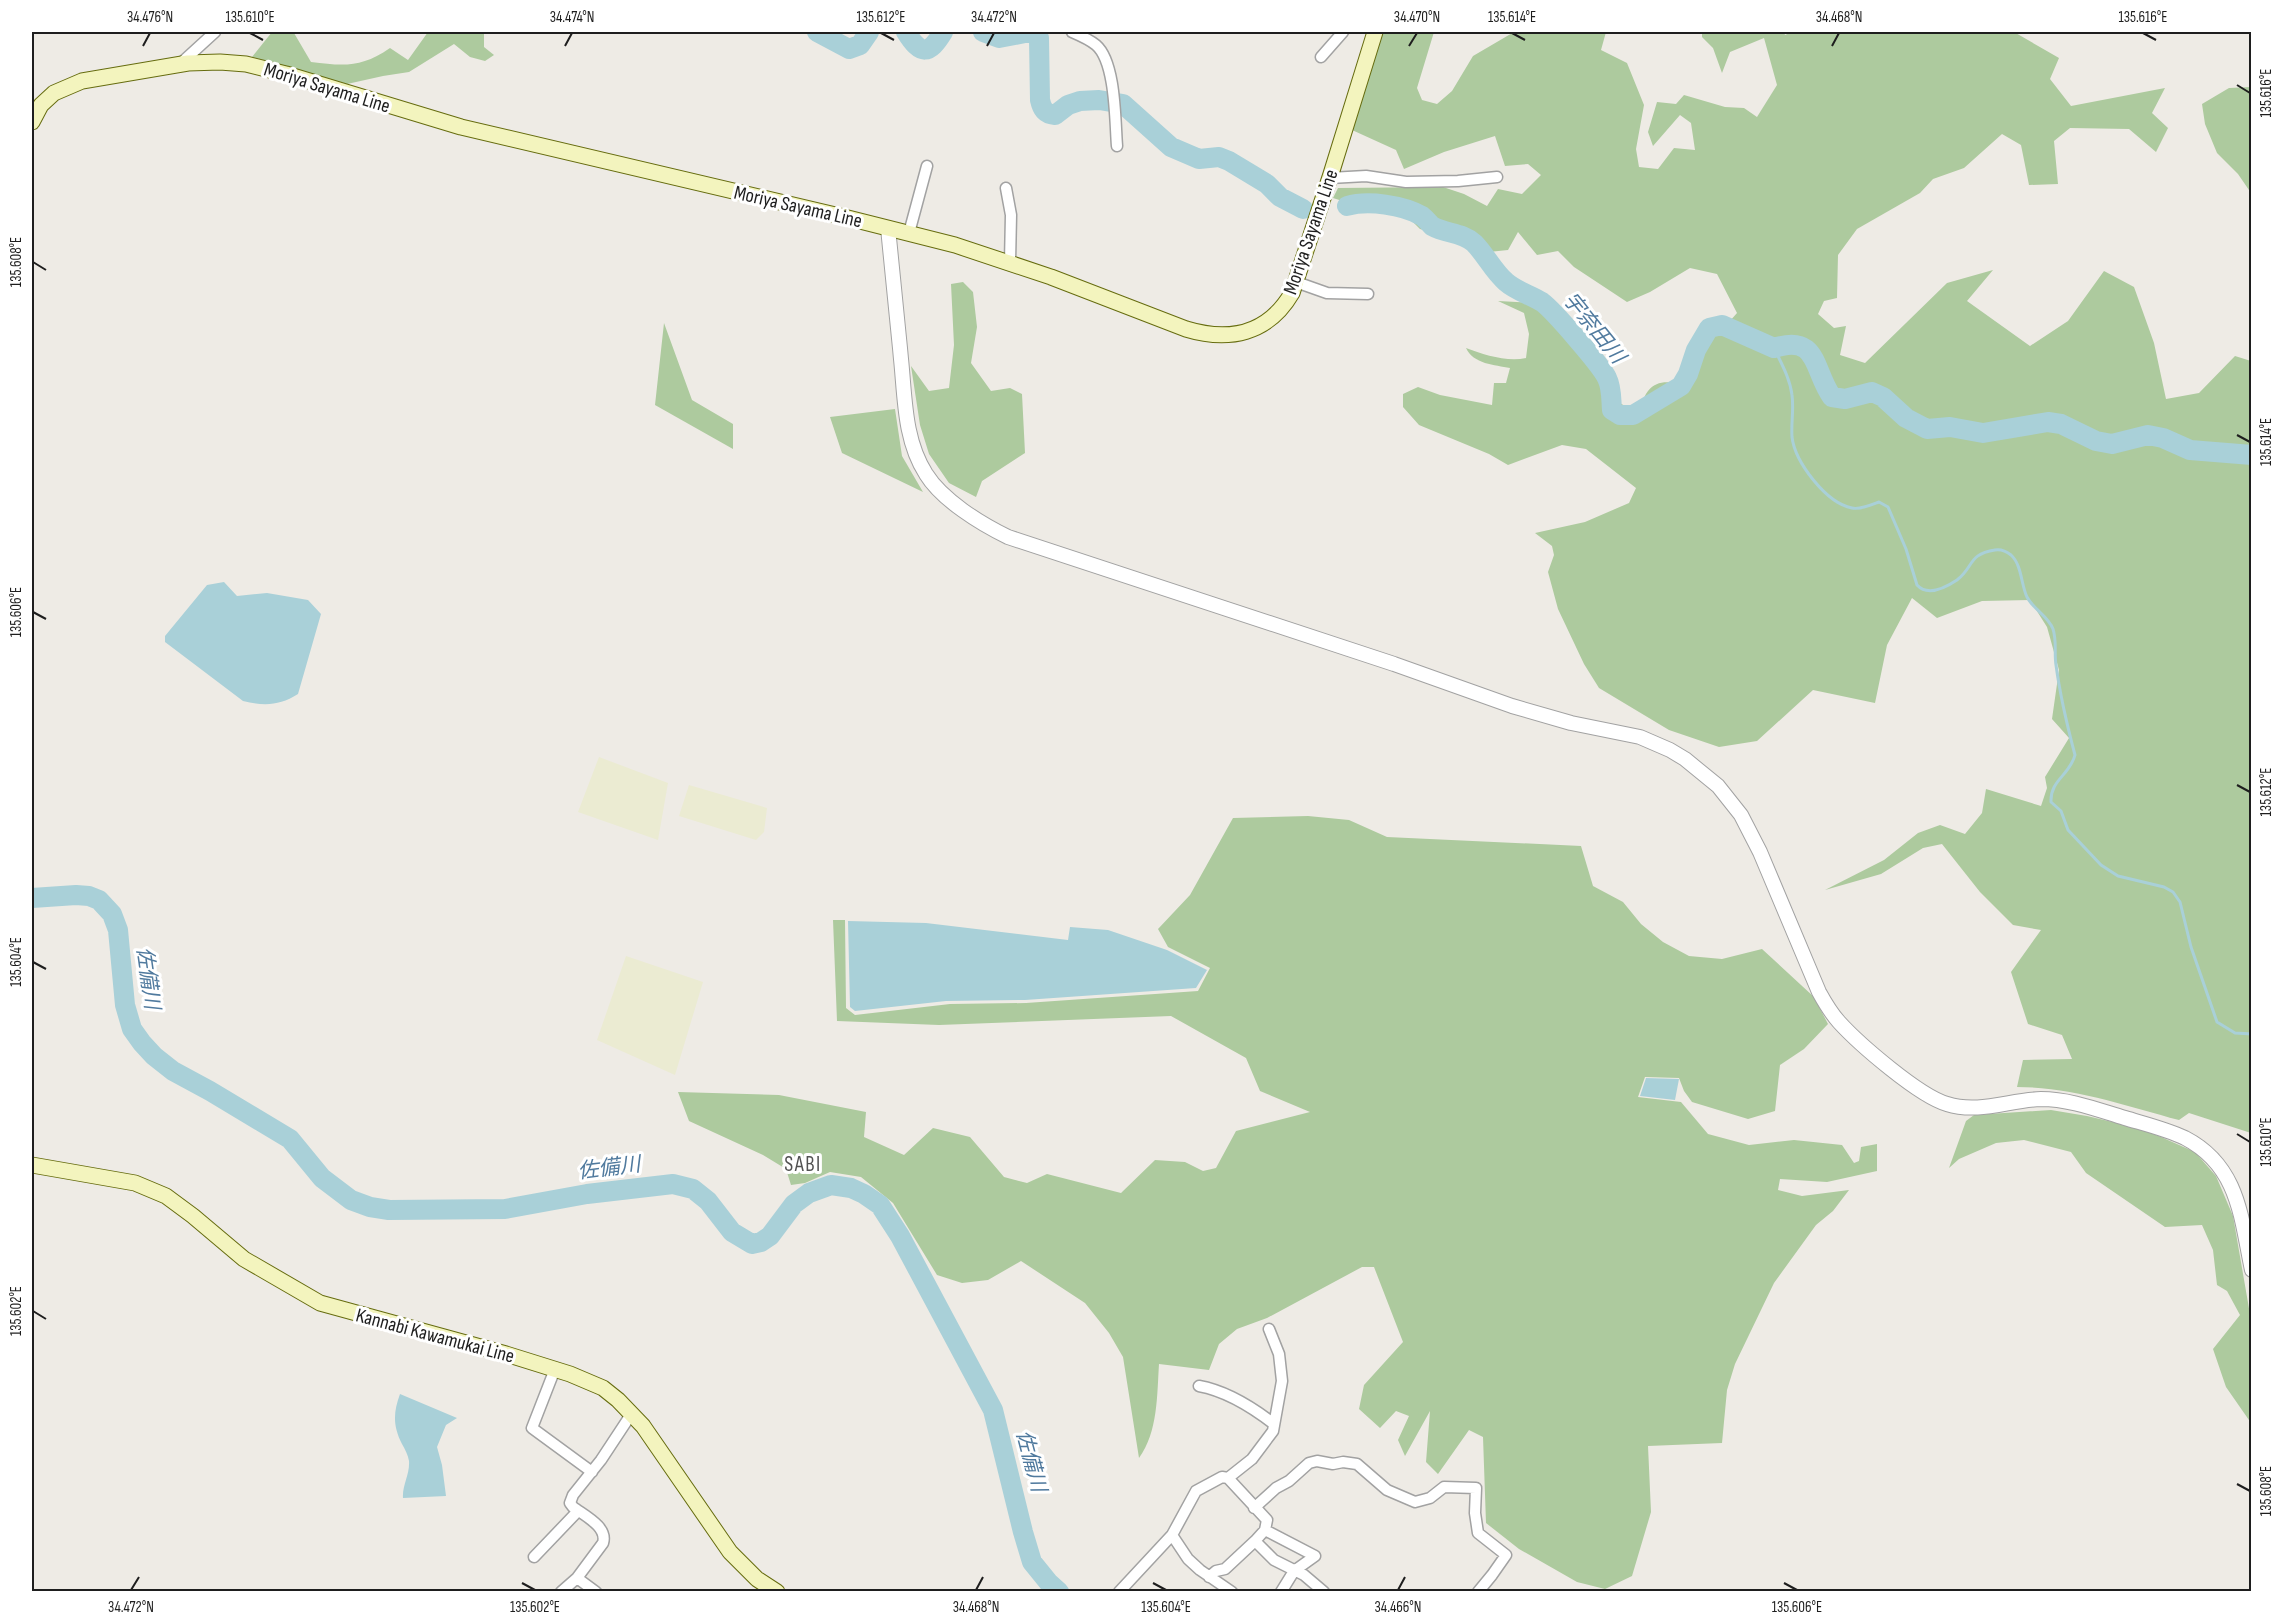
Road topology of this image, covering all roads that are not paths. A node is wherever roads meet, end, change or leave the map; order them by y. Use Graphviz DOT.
graph roads {
  1 [pos="215,32"];
  2 [pos="1071,32"];
  3 [pos="1343,32"];
  4 [pos="1374,32"];
  5 [pos="1321,57"];
  6 [pos="180,64"];
  7 [pos="32,122"];
  8 [pos="1117,146"];
  9 [pos="927,165"];
  10 [pos="1497,177"];
  11 [pos="1330,178"];
  12 [pos="1006,188"];
  13 [pos="888,228"];
  14 [pos="909,233"];
  15 [pos="1010,262"];
  16 [pos="1296,282"];
  17 [pos="1368,294"];
  18 [pos="32,1165"];
  19 [pos="2252,1270"];
  20 [pos="1269,1329"];
  21 [pos="555,1370"];
  22 [pos="1199,1386"];
  23 [pos="632,1413"];
  24 [pos="1274,1425"];
  25 [pos="592,1472"];
  26 [pos="1228,1478"];
  27 [pos="1254,1508"];
  28 [pos="578,1511"];
  29 [pos="1265,1530"];
  30 [pos="1172,1535"];
  31 [pos="1255,1541"];
  32 [pos="534,1557"];
  33 [pos="1294,1571"];
  34 [pos="1209,1577"];
  35 [pos="577,1578"];
  36 [pos="774,1591"];
  37 [pos="561,1592"];
  38 [pos="596,1592"];
  39 [pos="1119,1592"];
  40 [pos="1232,1592"];
  41 [pos="1281,1592"];
  42 [pos="1324,1592"];
  43 [pos="1478,1592"];
  1 -- 6 [label="street"];
  2 -- 8 [label="street"];
  3 -- 5 [label="street"];
  4 -- 11 [label="main road, Moriya Sayama Line"];
  6 -- 7 [label="main road, Moriya Sayama Line"];
  6 -- 13 [label="main road, Moriya Sayama Line"];
  9 -- 14 [label="street"];
  10 -- 11 [label="street"];
  11 -- 16 [label="main road, Moriya Sayama Line"];
  12 -- 15 [label="street"];
  13 -- 14 [label="main road, Moriya Sayama Line"];
  13 -- 19 [label="street"];
  14 -- 15 [label="main road, Moriya Sayama Line"];
  15 -- 16 [label="main road, Moriya Sayama Line"];
  16 -- 17 [label="street"];
  18 -- 21 [label="main road, Kannabi Kawamukai Line"];
  20 -- 24 [label="street"];
  21 -- 23 [label="main road, Kannabi Kawamukai Line"];
  21 -- 25 [label="street"];
  22 -- 24 [label="street"];
  23 -- 25 [label="street"];
  23 -- 36 [label="main road, Kannabi Kawamukai Line"];
  24 -- 26 [label="street"];
  25 -- 28 [label="street"];
  26 -- 27 [label="street"];
  26 -- 30 [label="street"];
  27 -- 29 [label="street"];
  27 -- 43 [label="street"];
  28 -- 32 [label="street"];
  28 -- 35 [label="street"];
  29 -- 31 [label="street"];
  29 -- 33 [label="street"];
  30 -- 34 [label="street"];
  30 -- 39 [label="street"];
  31 -- 33 [label="street"];
  31 -- 34 [label="street"];
  33 -- 41 [label="street"];
  33 -- 42 [label="street"];
  34 -- 40 [label="street"];
  35 -- 37 [label="street"];
  35 -- 38 [label="street"];
}
